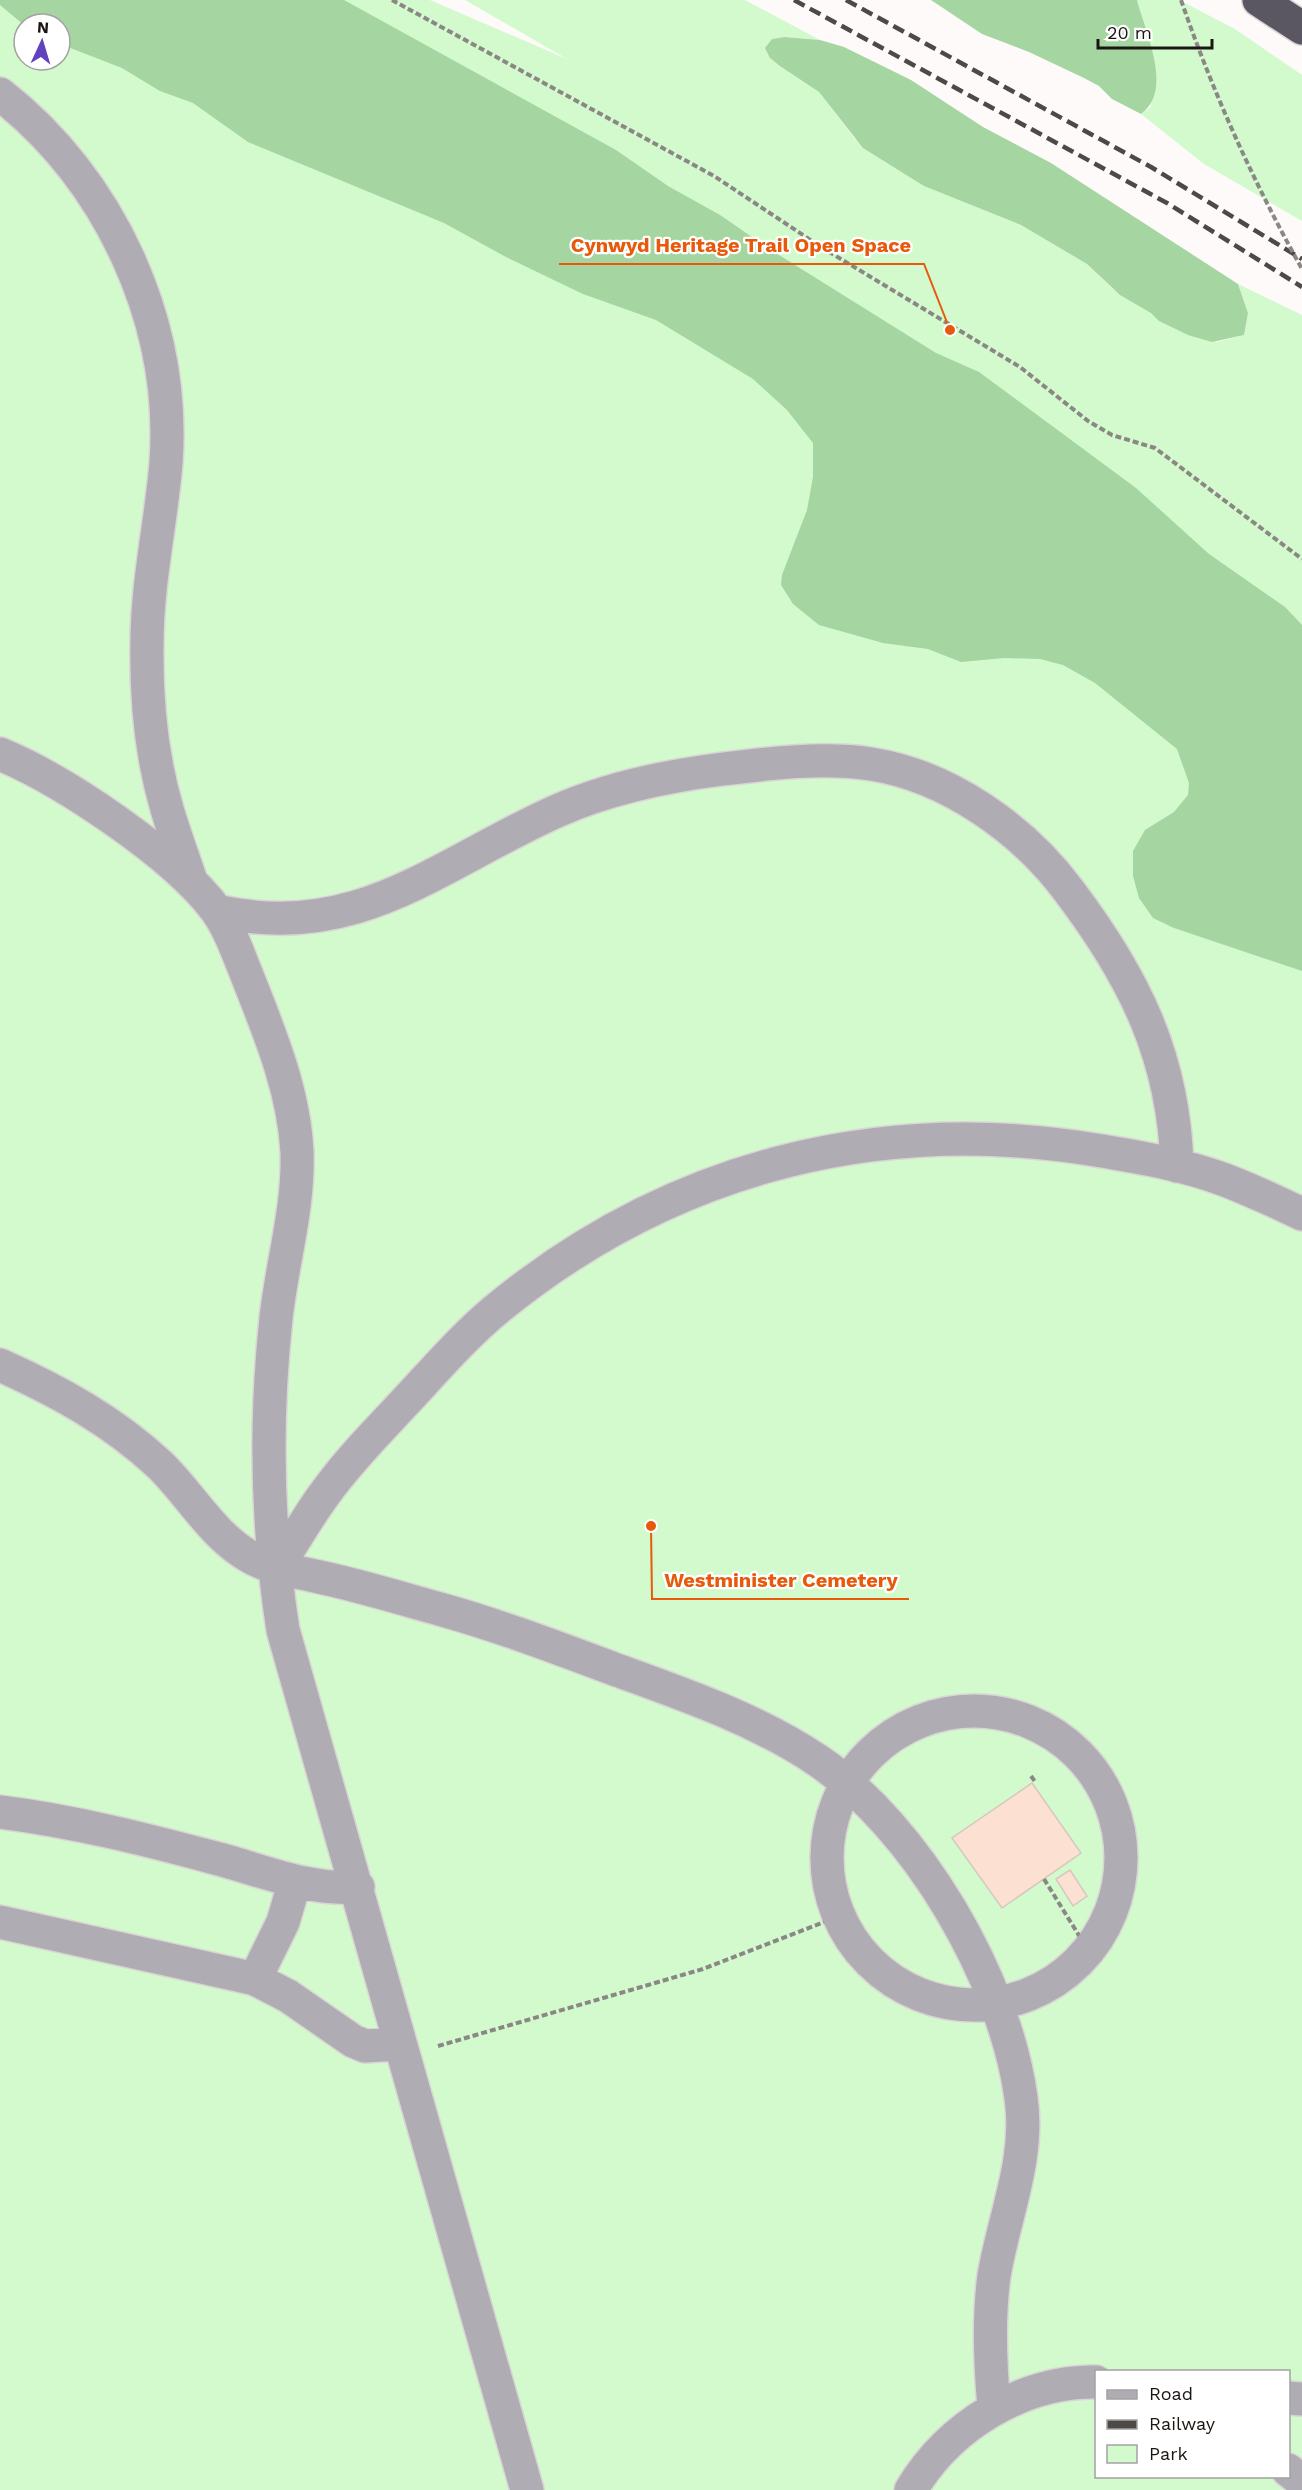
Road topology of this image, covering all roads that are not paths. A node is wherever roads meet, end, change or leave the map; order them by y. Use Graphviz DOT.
graph roads {
  1 [pos="1259,0"];
  2 [pos="1302,28"];
  3 [pos="0,94"];
  4 [pos="0,754"];
  5 [pos="191,881"];
  6 [pos="217,911"];
  7 [pos="1177,1166"];
  8 [pos="1302,1214"];
  9 [pos="0,1365"];
  10 [pos="277,1568"];
  11 [pos="847,1783"];
  12 [pos="0,1812"];
  13 [pos="295,1881"];
  14 [pos="358,1887"];
  15 [pos="0,1922"];
  16 [pos="255,1979"];
  17 [pos="997,2006"];
  18 [pos="401,2050"];
  19 [pos="1095,2382"];
  20 [pos="994,2408"];
  21 [pos="1290,2472"];
  22 [pos="1302,2481"];
  23 [pos="527,2490"];
  24 [pos="911,2490"];
  1 -- 2 [label="highway"];
  3 -- 5 [label="lane"];
  4 -- 5 [label="lane"];
  5 -- 6 [label="lane"];
  6 -- 7 [label="lane"];
  6 -- 10 [label="lane"];
  7 -- 8 [label="lane"];
  7 -- 10 [label="lane"];
  9 -- 10 [label="lane"];
  10 -- 11 [label="lane"];
  10 -- 14 [label="lane"];
  11 -- 17 [label="lane"];
  11 -- 17 [label="lane"];
  11 -- 17 [label="lane"];
  12 -- 13 [label="lane"];
  13 -- 14 [label="lane"];
  13 -- 16 [label="lane"];
  14 -- 18 [label="lane"];
  15 -- 16 [label="lane"];
  16 -- 18 [label="lane"];
  17 -- 20 [label="lane"];
  18 -- 23 [label="lane"];
  19 -- 20 [label="lane"];
  20 -- 24 [label="lane"];
  21 -- 22 [label="lane"];
}
